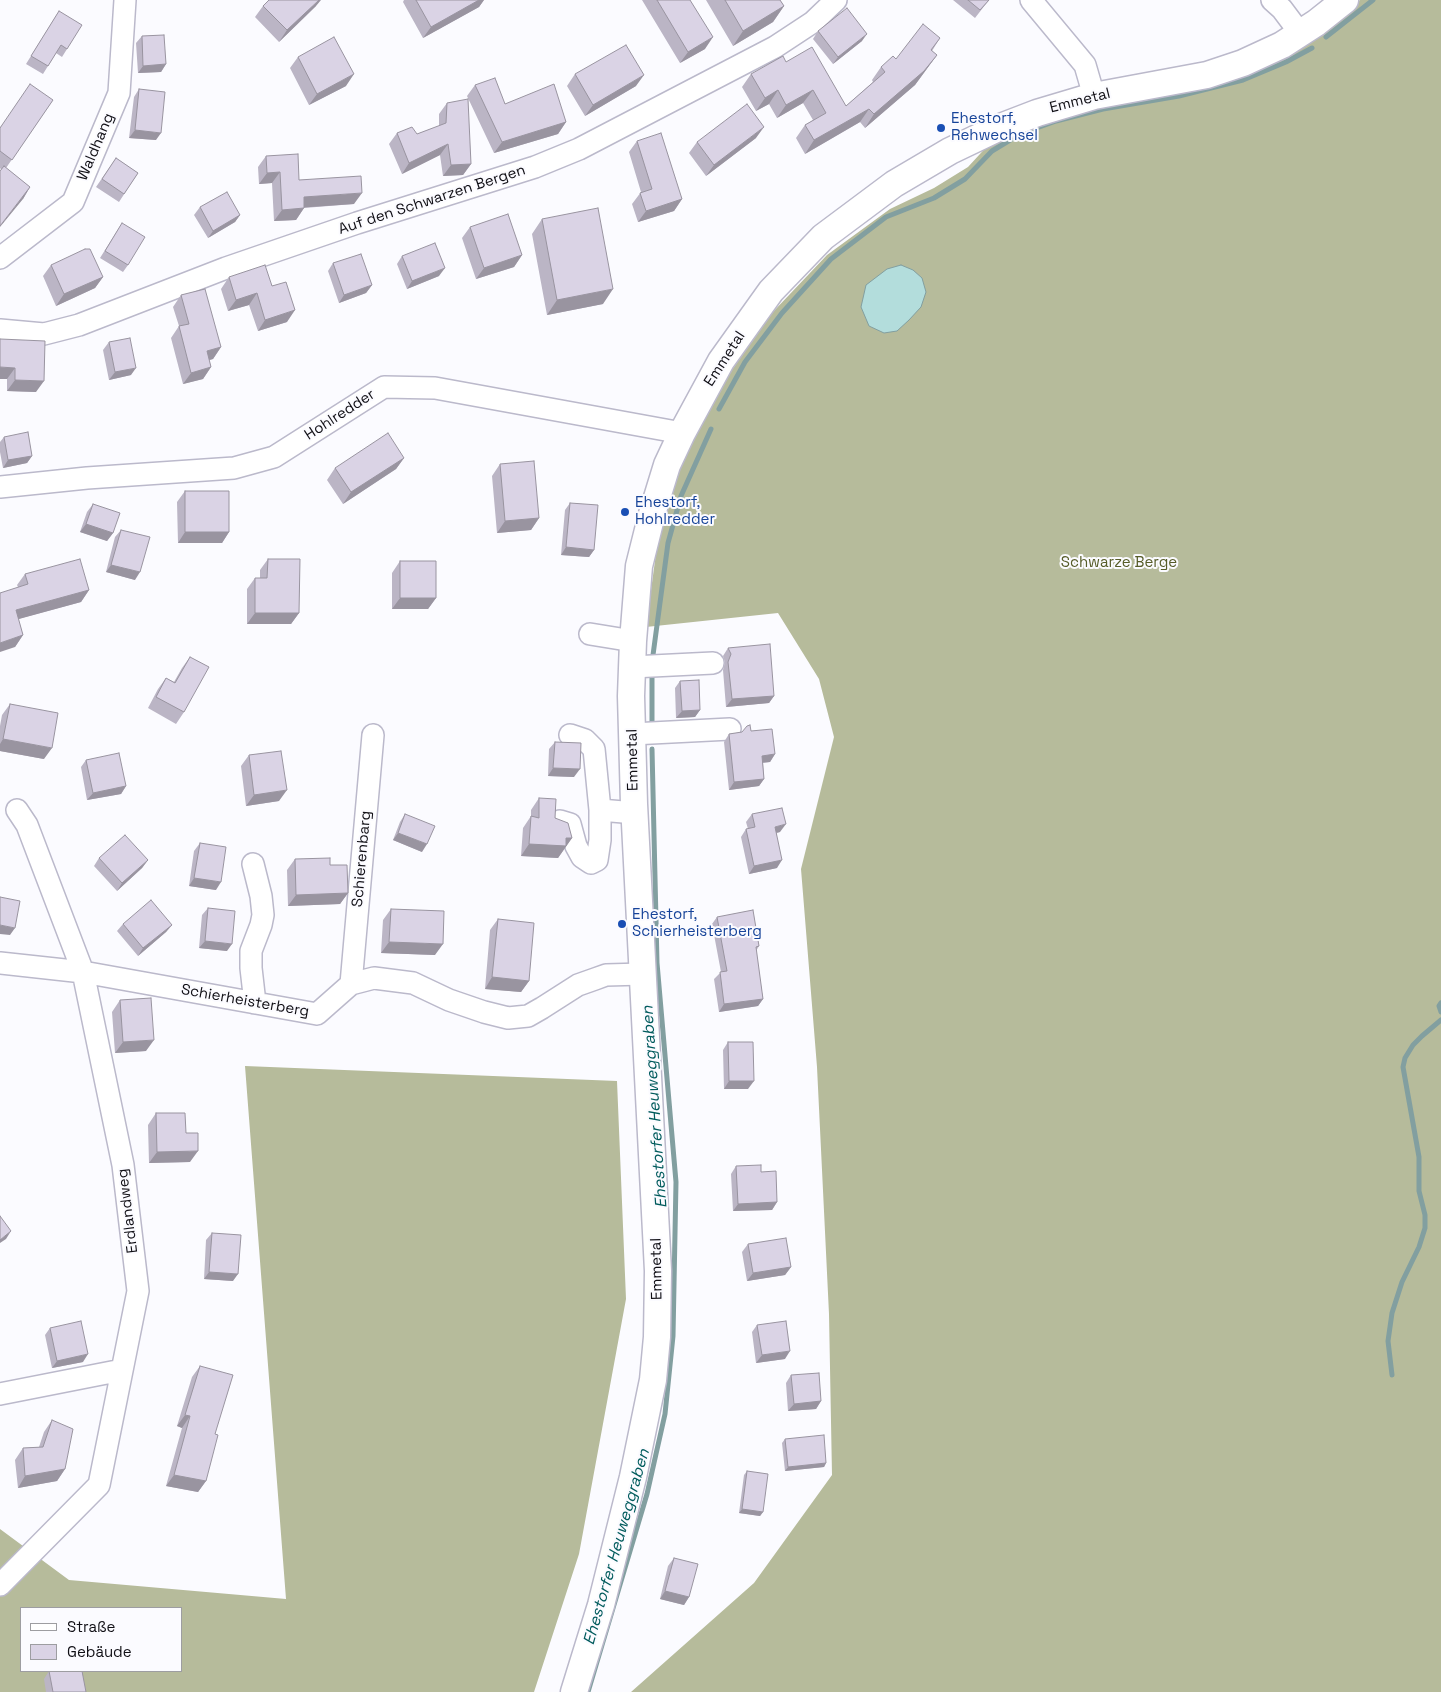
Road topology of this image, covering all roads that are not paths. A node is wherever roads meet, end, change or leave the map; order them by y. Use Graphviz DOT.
graph roads {
  1 [pos="125,0"];
  2 [pos="836,0"];
  3 [pos="1031,0"];
  4 [pos="1272,0"];
  5 [pos="1345,0"];
  6 [pos="1300,33"];
  7 [pos="1094,96"];
  8 [pos="0,258"];
  9 [pos="0,330"];
  10 [pos="682,433"];
  11 [pos="0,487"];
  12 [pos="590,634"];
  13 [pos="633,641"];
  14 [pos="713,663"];
  15 [pos="632,667"];
  16 [pos="730,729"];
  17 [pos="632,734"];
  18 [pos="373,735"];
  19 [pos="570,735"];
  20 [pos="17,810"];
  21 [pos="600,810"];
  22 [pos="635,813"];
  23 [pos="560,821"];
  24 [pos="253,864"];
  25 [pos="0,963"];
  26 [pos="83,972"];
  27 [pos="643,974"];
  28 [pos="351,984"];
  29 [pos="255,1002"];
  30 [pos="122,1370"];
  31 [pos="0,1394"];
  32 [pos="0,1585"];
  33 [pos="574,1692"];
  1 -- 8 [label="street, Waldhang"];
  2 -- 9 [label="street, Auf den Schwarzen Bergen"];
  3 -- 7 [label="street"];
  4 -- 6 [label="street"];
  5 -- 6 [label="main road, Emmetal"];
  6 -- 7 [label="main road, Emmetal"];
  7 -- 10 [label="main road, Emmetal"];
  10 -- 11 [label="street, Hohlredder"];
  10 -- 13 [label="main road, Emmetal"];
  12 -- 13 [label="street"];
  13 -- 15 [label="main road, Emmetal"];
  14 -- 15 [label="street"];
  15 -- 17 [label="main road, Emmetal"];
  16 -- 17 [label="street"];
  17 -- 22 [label="main road, Emmetal"];
  18 -- 28 [label="street, Schierenbarg"];
  19 -- 21 [label="street"];
  20 -- 26 [label="street, Erdlandweg"];
  21 -- 22 [label="street"];
  21 -- 23 [label="street"];
  22 -- 27 [label="main road, Emmetal"];
  24 -- 29 [label="street"];
  25 -- 26 [label="street, Schierheisterberg"];
  26 -- 29 [label="street, Schierheisterberg"];
  26 -- 30 [label="street, Erdlandweg"];
  27 -- 28 [label="street, Schierheisterberg"];
  27 -- 33 [label="main road, Emmetal"];
  28 -- 29 [label="street, Schierheisterberg"];
  30 -- 31 [label="street"];
  30 -- 32 [label="street, Erdlandweg"];
}
